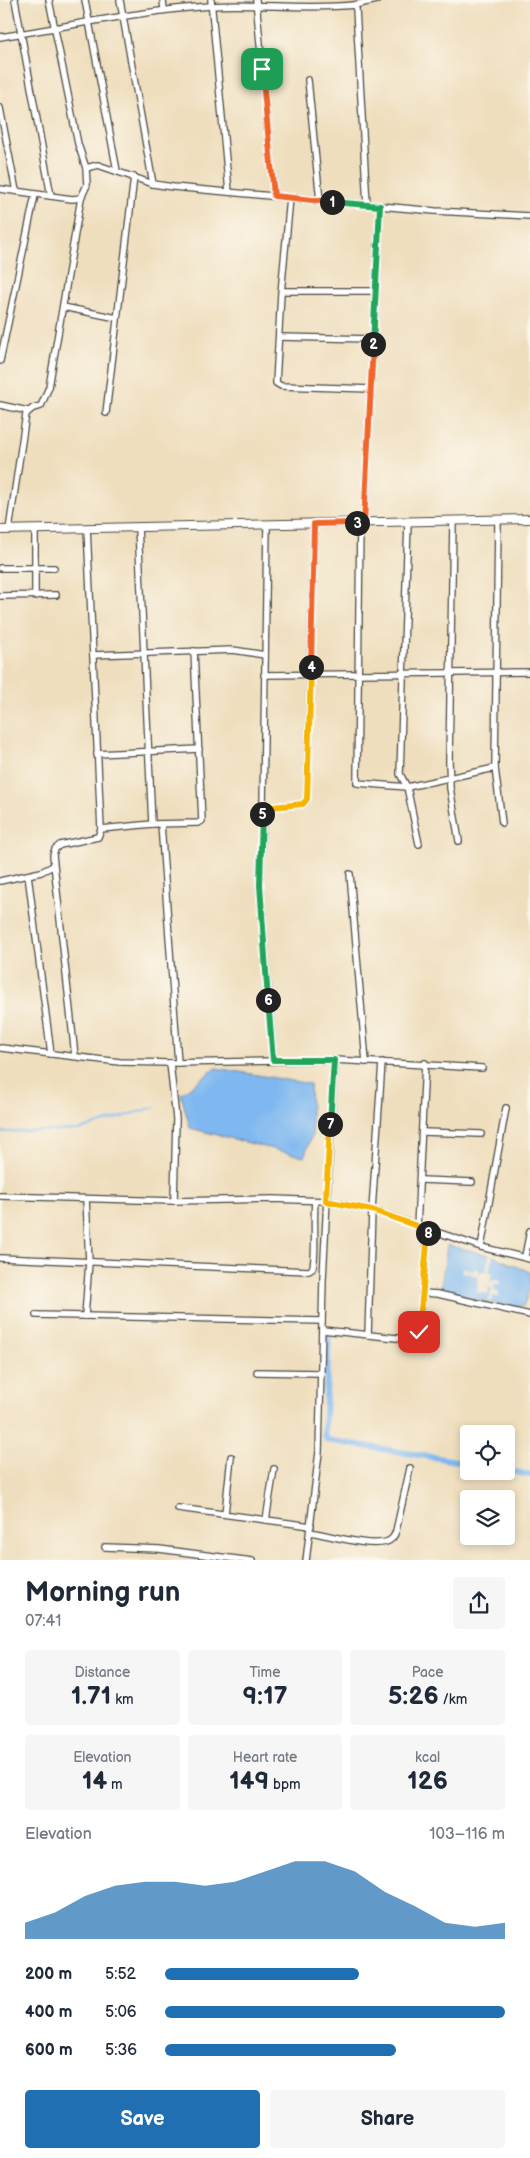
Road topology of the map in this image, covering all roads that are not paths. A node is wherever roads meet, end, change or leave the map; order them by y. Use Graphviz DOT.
graph roads {
  1 [pos="15,0"];
  2 [pos="49,0"];
  3 [pos="85,0"];
  4 [pos="120,0"];
  5 [pos="163,0"];
  6 [pos="377,0"];
  7 [pos="256,2"];
  8 [pos="211,3"];
  9 [pos="354,4"];
  10 [pos="164,10"];
  11 [pos="123,17"];
  12 [pos="89,23"];
  13 [pos="54,28"];
  14 [pos="21,34"];
  15 [pos="0,38"];
  16 [pos="308,80"];
  17 [pos="0,108"];
  18 [pos="86,168"];
  19 [pos="117,171"];
  20 [pos="134,177"];
  21 [pos="153,184"];
  22 [pos="0,189"];
  23 [pos="16,191"];
  24 [pos="229,192"];
  25 [pos="35,195"];
  26 [pos="51,196"];
  27 [pos="274,196"];
  28 [pos="80,198"];
  29 [pos="290,198"];
  30 [pos="320,201"];
  31 [pos="367,205"];
  32 [pos="380,206"];
  33 [pos="530,216"];
  34 [pos="282,291"];
  35 [pos="376,291"];
  36 [pos="63,307"];
  37 [pos="117,318"];
  38 [pos="279,336"];
  39 [pos="373,339"];
  40 [pos="0,360"];
  41 [pos="371,389"];
  42 [pos="0,405"];
  43 [pos="28,411"];
  44 [pos="106,413"];
  45 [pos="530,519"];
  46 [pos="498,520"];
  47 [pos="452,521"];
  48 [pos="408,522"];
  49 [pos="362,523"];
  50 [pos="314,524"];
  51 [pos="266,525"];
  52 [pos="138,527"];
  53 [pos="87,528"];
  54 [pos="35,529"];
  55 [pos="0,530"];
  56 [pos="9,530"];
  57 [pos="0,568"];
  58 [pos="36,568"];
  59 [pos="54,568"];
  60 [pos="56,595"];
  61 [pos="0,596"];
  62 [pos="36,596"];
  63 [pos="194,651"];
  64 [pos="144,653"];
  65 [pos="93,655"];
  66 [pos="265,655"];
  67 [pos="530,672"];
  68 [pos="450,673"];
  69 [pos="497,673"];
  70 [pos="311,674"];
  71 [pos="358,674"];
  72 [pos="405,674"];
  73 [pos="264,675"];
  74 [pos="199,749"];
  75 [pos="149,751"];
  76 [pos="98,754"];
  77 [pos="495,768"];
  78 [pos="449,778"];
  79 [pos="407,787"];
  80 [pos="262,808"];
  81 [pos="502,823"];
  82 [pos="152,824"];
  83 [pos="161,824"];
  84 [pos="101,830"];
  85 [pos="459,841"];
  86 [pos="419,844"];
  87 [pos="53,866"];
  88 [pos="350,874"];
  89 [pos="28,875"];
  90 [pos="0,881"];
  91 [pos="0,1043"];
  92 [pos="0,1048"];
  93 [pos="51,1054"];
  94 [pos="75,1056"];
  95 [pos="273,1060"];
  96 [pos="334,1060"];
  97 [pos="366,1062"];
  98 [pos="382,1062"];
  99 [pos="170,1063"];
  100 [pos="178,1063"];
  101 [pos="425,1063"];
  102 [pos="482,1068"];
  103 [pos="506,1108"];
  104 [pos="423,1132"];
  105 [pos="481,1134"];
  106 [pos="421,1180"];
  107 [pos="472,1182"];
  108 [pos="0,1196"];
  109 [pos="86,1199"];
  110 [pos="174,1200"];
  111 [pos="315,1201"];
  112 [pos="326,1201"];
  113 [pos="372,1210"];
  114 [pos="417,1227"];
  115 [pos="428,1230"];
  116 [pos="530,1231"];
  117 [pos="481,1247"];
  118 [pos="0,1258"];
  119 [pos="528,1258"];
  120 [pos="89,1262"];
  121 [pos="422,1293"];
  122 [pos="530,1315"];
  123 [pos="36,1316"];
  124 [pos="85,1316"];
  125 [pos="322,1322"];
  126 [pos="323,1330"];
  127 [pos="368,1335"];
  128 [pos="257,1372"];
  129 [pos="321,1373"];
  130 [pos="231,1457"];
  131 [pos="410,1468"];
  132 [pos="274,1469"];
  133 [pos="178,1508"];
  134 [pos="226,1514"];
  135 [pos="266,1520"];
  136 [pos="311,1529"];
  137 [pos="105,1547"];
  138 [pos="252,1560"];
  139 [pos="306,1560"];
  1 -- 14 [label="street"];
  2 -- 13 [label="street"];
  3 -- 12 [label="street"];
  4 -- 11 [label="street"];
  5 -- 10 [label="street"];
  6 -- 9 [label="street"];
  7 -- 8 [label="street"];
  7 -- 9 [label="street"];
  7 -- 27 [label="street"];
  8 -- 10 [label="street"];
  8 -- 24 [label="street"];
  9 -- 31 [label="street"];
  10 -- 11 [label="street"];
  11 -- 12 [label="street"];
  11 -- 21 [label="street"];
  12 -- 13 [label="street"];
  12 -- 19 [label="street"];
  13 -- 14 [label="street"];
  13 -- 18 [label="street"];
  14 -- 15 [label="street"];
  14 -- 26 [label="street"];
  16 -- 30 [label="street"];
  17 -- 23 [label="street"];
  18 -- 19 [label="street"];
  18 -- 28 [label="street"];
  19 -- 20 [label="street"];
  20 -- 21 [label="street"];
  20 -- 37 [label="street"];
  21 -- 24 [label="street"];
  22 -- 23 [label="street"];
  23 -- 25 [label="street"];
  24 -- 27 [label="street"];
  25 -- 26 [label="street"];
  25 -- 40 [label="street"];
  26 -- 28 [label="street"];
  27 -- 29 [label="street"];
  28 -- 36 [label="street"];
  29 -- 30 [label="street"];
  29 -- 34 [label="street"];
  30 -- 31 [label="street"];
  31 -- 32 [label="street"];
  32 -- 33 [label="street"];
  32 -- 35 [label="street"];
  34 -- 35 [label="street"];
  34 -- 38 [label="street"];
  35 -- 39 [label="street"];
  36 -- 37 [label="street"];
  36 -- 43 [label="street"];
  37 -- 44 [label="street"];
  38 -- 39 [label="street"];
  38 -- 41 [label="street"];
  39 -- 41 [label="street"];
  41 -- 49 [label="street"];
  42 -- 43 [label="street"];
  43 -- 56 [label="street"];
  45 -- 46 [label="street"];
  46 -- 47 [label="street"];
  46 -- 69 [label="street"];
  47 -- 48 [label="street"];
  47 -- 68 [label="street"];
  48 -- 49 [label="street"];
  48 -- 72 [label="street"];
  49 -- 50 [label="street"];
  49 -- 71 [label="street"];
  50 -- 51 [label="street"];
  50 -- 70 [label="street"];
  51 -- 52 [label="street"];
  51 -- 66 [label="street"];
  52 -- 53 [label="street"];
  52 -- 64 [label="street"];
  53 -- 54 [label="street"];
  53 -- 65 [label="street"];
  54 -- 56 [label="street"];
  54 -- 58 [label="street"];
  55 -- 56 [label="street"];
  57 -- 58 [label="street"];
  58 -- 59 [label="street"];
  58 -- 62 [label="street"];
  60 -- 62 [label="street"];
  61 -- 62 [label="street"];
  63 -- 64 [label="street"];
  63 -- 66 [label="street"];
  63 -- 74 [label="street"];
  64 -- 65 [label="street"];
  64 -- 75 [label="street"];
  65 -- 76 [label="street"];
  66 -- 73 [label="street"];
  67 -- 69 [label="street"];
  68 -- 69 [label="street"];
  68 -- 72 [label="street"];
  68 -- 78 [label="street"];
  69 -- 77 [label="street"];
  70 -- 71 [label="street"];
  70 -- 73 [label="street"];
  70 -- 80 [label="street"];
  71 -- 72 [label="street"];
  71 -- 79 [label="street"];
  72 -- 79 [label="street"];
  73 -- 80 [label="street"];
  74 -- 75 [label="street"];
  74 -- 83 [label="street"];
  75 -- 76 [label="street"];
  75 -- 82 [label="street"];
  76 -- 84 [label="street"];
  77 -- 78 [label="street"];
  77 -- 81 [label="street"];
  78 -- 79 [label="street"];
  78 -- 85 [label="street"];
  79 -- 86 [label="street"];
  80 -- 95 [label="street"];
  82 -- 83 [label="street"];
  82 -- 84 [label="street"];
  83 -- 100 [label="street"];
  84 -- 87 [label="street"];
  87 -- 89 [label="street"];
  87 -- 94 [label="street"];
  88 -- 97 [label="street"];
  89 -- 90 [label="street"];
  89 -- 93 [label="street"];
  91 -- 92 [label="street"];
  92 -- 93 [label="street"];
  93 -- 94 [label="street"];
  94 -- 99 [label="street"];
  95 -- 96 [label="street"];
  95 -- 100 [label="street"];
  96 -- 97 [label="street"];
  96 -- 112 [label="street"];
  97 -- 98 [label="street"];
  98 -- 101 [label="street"];
  98 -- 113 [label="street"];
  99 -- 100 [label="street"];
  99 -- 110 [label="street"];
  101 -- 102 [label="street"];
  101 -- 104 [label="street"];
  103 -- 117 [label="street"];
  104 -- 105 [label="street"];
  104 -- 106 [label="street"];
  106 -- 107 [label="street"];
  106 -- 114 [label="street"];
  108 -- 109 [label="street"];
  109 -- 110 [label="street"];
  109 -- 120 [label="street"];
  110 -- 111 [label="street"];
  111 -- 112 [label="street"];
  111 -- 120 [label="street"];
  112 -- 113 [label="street"];
  112 -- 125 [label="street"];
  113 -- 114 [label="street"];
  113 -- 127 [label="street"];
  114 -- 115 [label="street"];
  115 -- 117 [label="street"];
  115 -- 121 [label="street"];
  116 -- 119 [label="street"];
  117 -- 119 [label="street"];
  118 -- 120 [label="street"];
  120 -- 124 [label="street"];
  121 -- 122 [label="street"];
  121 -- 127 [label="street"];
  123 -- 124 [label="street"];
  124 -- 125 [label="street"];
  125 -- 126 [label="street"];
  126 -- 127 [label="street"];
  126 -- 129 [label="street"];
  128 -- 129 [label="street"];
  129 -- 136 [label="street"];
  130 -- 134 [label="street"];
  131 -- 136 [label="street"];
  132 -- 135 [label="street"];
  133 -- 134 [label="street"];
  134 -- 135 [label="street"];
  135 -- 136 [label="street"];
  136 -- 139 [label="street"];
  137 -- 138 [label="street"];
}
